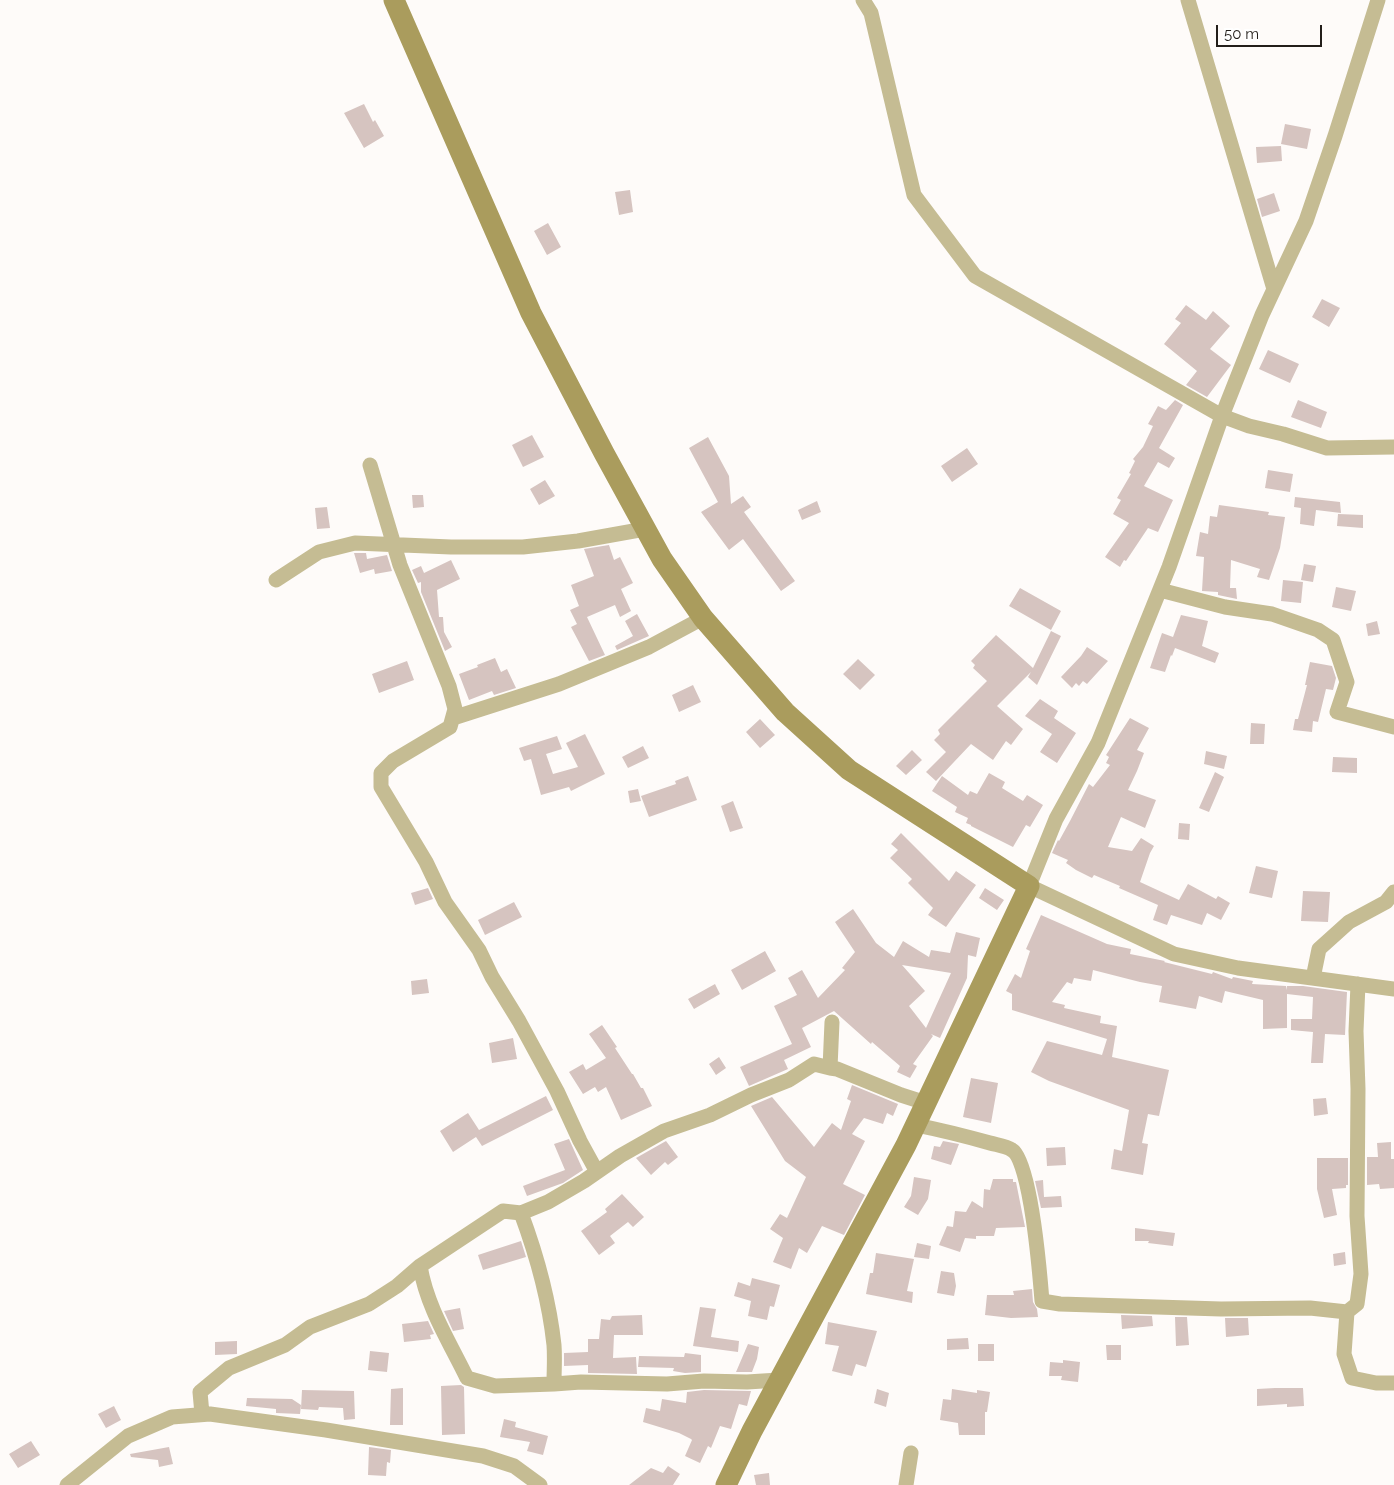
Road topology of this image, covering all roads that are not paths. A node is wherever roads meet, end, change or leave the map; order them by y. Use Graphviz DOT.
graph roads {
  1 [pos="394,0"];
  2 [pos="863,0"];
  3 [pos="1188,0"];
  4 [pos="1378,0"];
  5 [pos="1274,289"];
  6 [pos="1222,416"];
  7 [pos="1394,447"];
  8 [pos="370,465"];
  9 [pos="645,529"];
  10 [pos="394,545"];
  11 [pos="276,580"];
  12 [pos="1160,590"];
  13 [pos="703,618"];
  14 [pos="453,718"];
  15 [pos="1394,727"];
  16 [pos="1029,886"];
  17 [pos="1394,892"];
  18 [pos="1313,978"];
  19 [pos="1358,984"];
  20 [pos="1394,989"];
  21 [pos="832,1022"];
  22 [pos="830,1068"];
  23 [pos="926,1103"];
  24 [pos="916,1125"];
  25 [pos="597,1172"];
  26 [pos="521,1213"];
  27 [pos="420,1266"];
  28 [pos="1347,1312"];
  29 [pos="779,1380"];
  30 [pos="1394,1383"];
  31 [pos="554,1384"];
  32 [pos="202,1414"];
  33 [pos="910,1453"];
  34 [pos="67,1485"];
  35 [pos="540,1485"];
  36 [pos="726,1485"];
  37 [pos="906,1485"];
  1 -- 9 [label="street"];
  2 -- 6 [label="street"];
  3 -- 5 [label="street"];
  4 -- 5 [label="street"];
  5 -- 6 [label="street"];
  6 -- 7 [label="street"];
  6 -- 12 [label="street"];
  8 -- 10 [label="street"];
  9 -- 10 [label="street"];
  9 -- 13 [label="street"];
  10 -- 11 [label="street"];
  10 -- 14 [label="street"];
  12 -- 15 [label="street"];
  12 -- 16 [label="street"];
  13 -- 14 [label="street"];
  13 -- 16 [label="street"];
  14 -- 25 [label="street"];
  16 -- 18 [label="street"];
  16 -- 23 [label="street"];
  17 -- 18 [label="street"];
  18 -- 19 [label="street"];
  19 -- 20 [label="street"];
  19 -- 28 [label="street"];
  21 -- 22 [label="street"];
  22 -- 23 [label="street"];
  22 -- 25 [label="street"];
  23 -- 24 [label="street"];
  24 -- 28 [label="street"];
  24 -- 29 [label="street"];
  25 -- 26 [label="street"];
  26 -- 27 [label="street"];
  26 -- 31 [label="street"];
  27 -- 31 [label="street"];
  27 -- 32 [label="street"];
  28 -- 30 [label="street"];
  29 -- 31 [label="street"];
  29 -- 36 [label="street"];
  32 -- 34 [label="street"];
  32 -- 35 [label="street"];
  33 -- 37 [label="street"];
}
